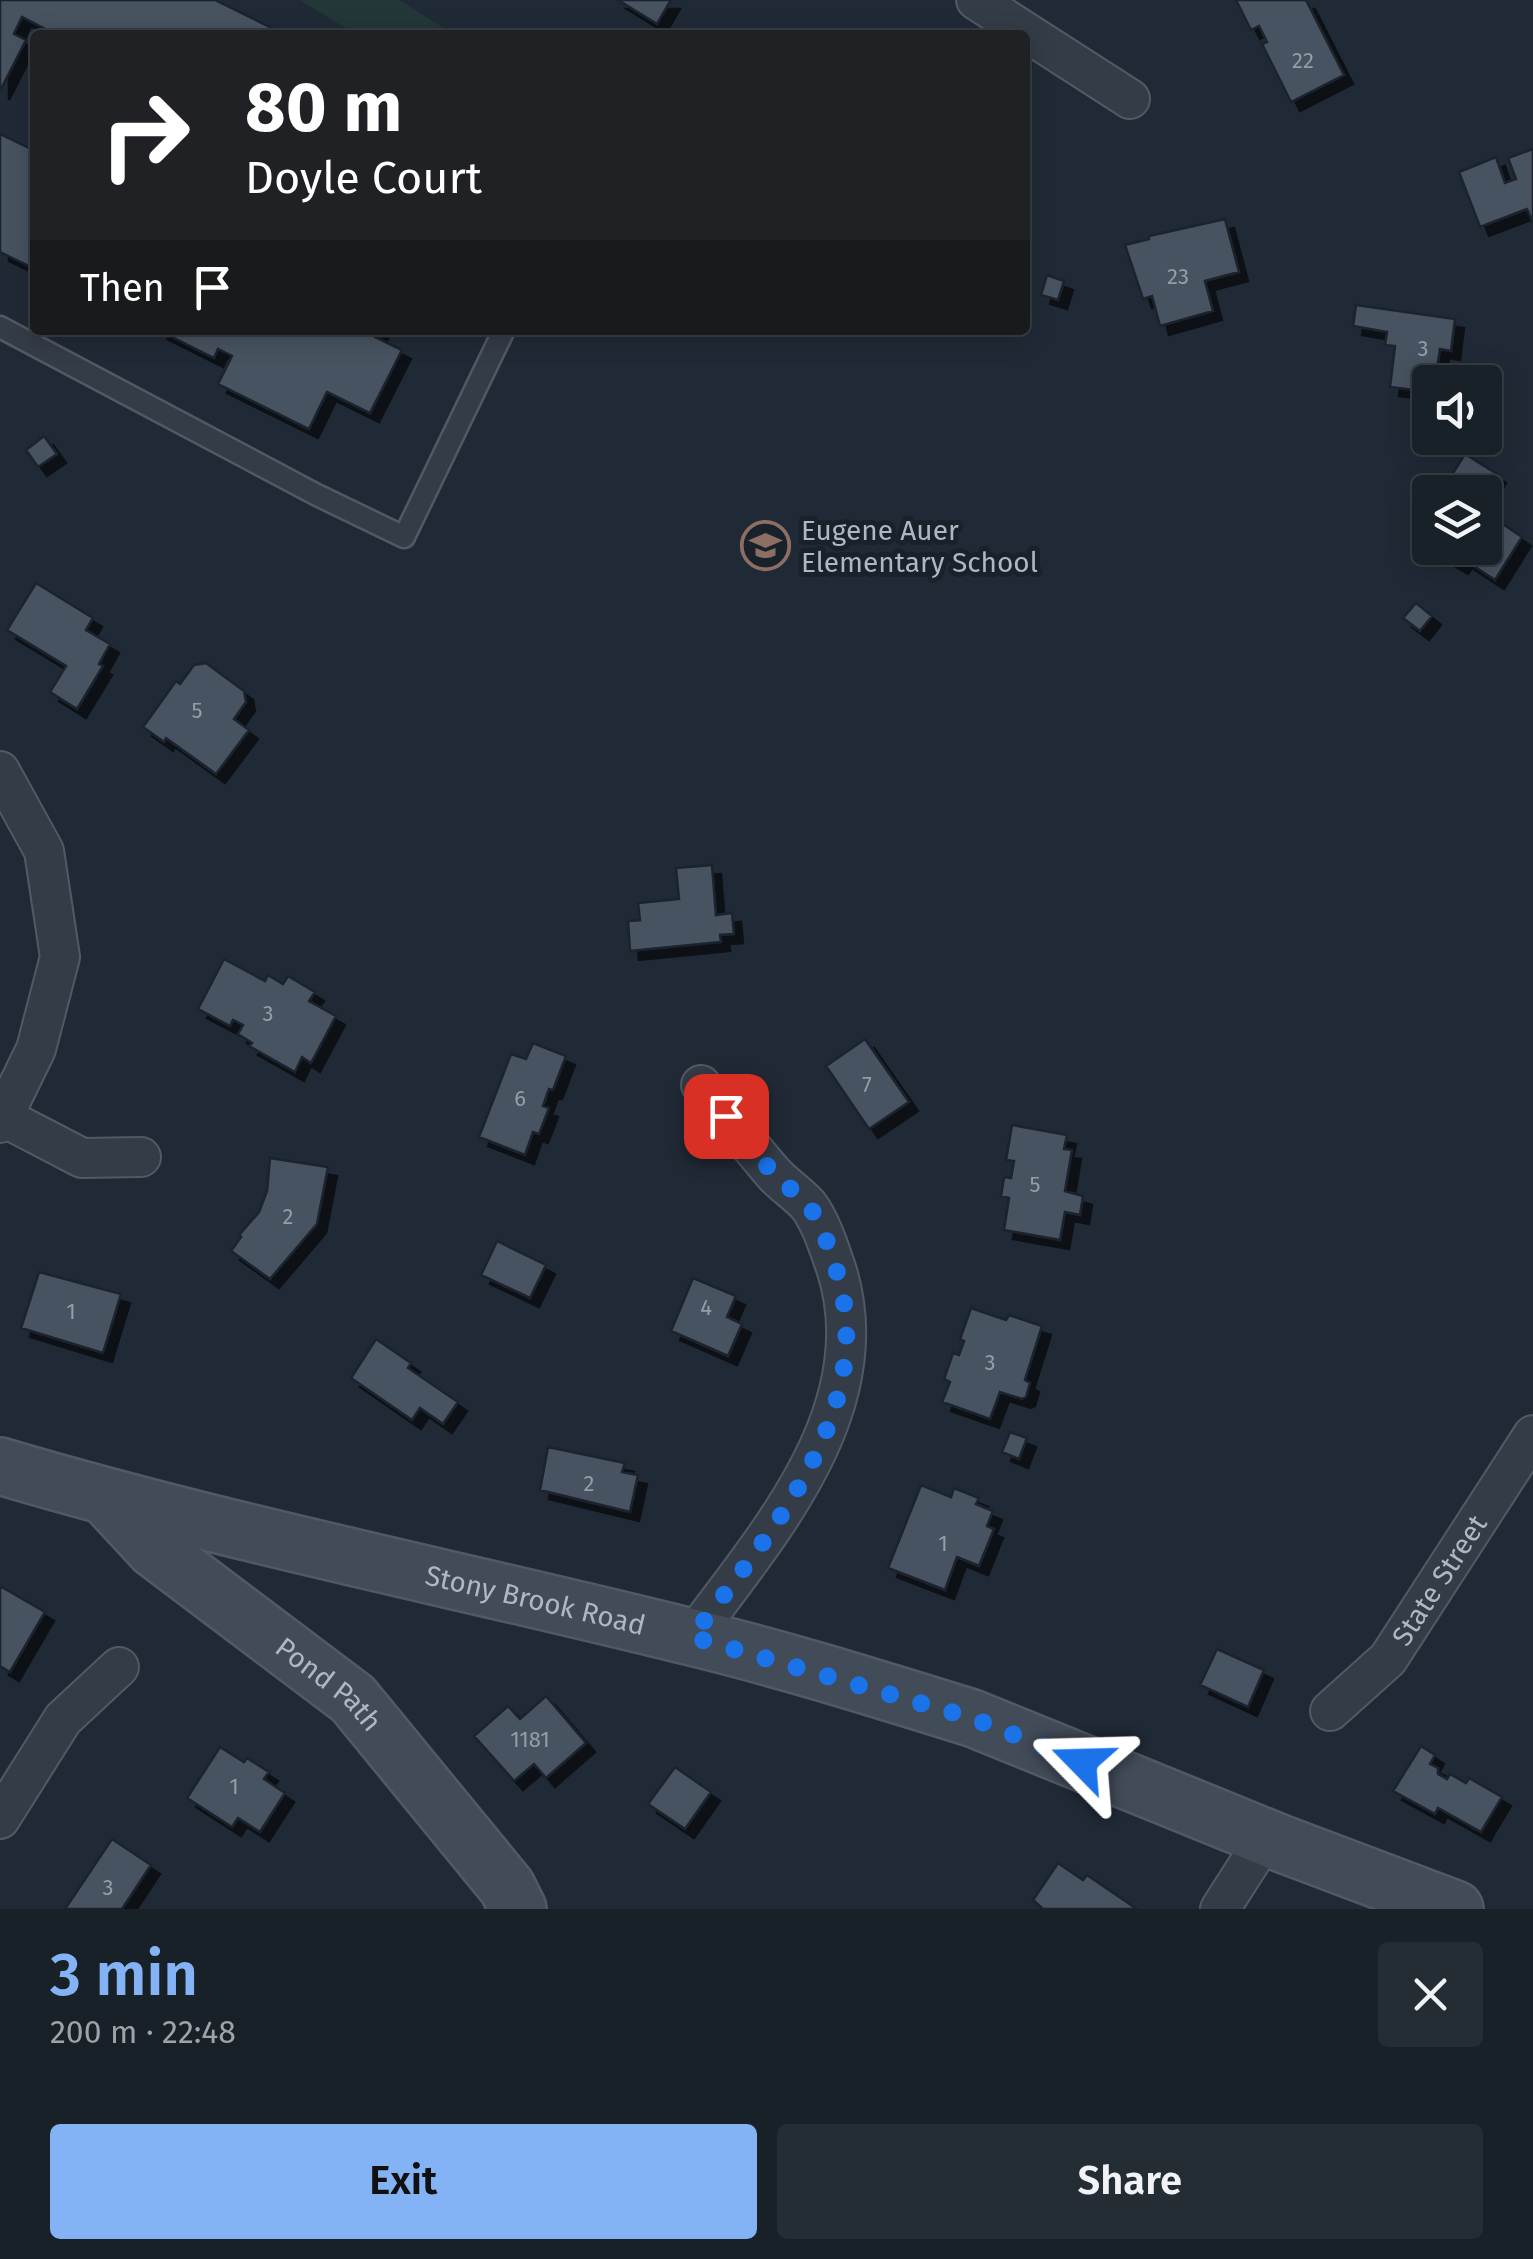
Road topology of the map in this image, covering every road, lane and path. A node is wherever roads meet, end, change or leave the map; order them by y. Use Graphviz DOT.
graph roads {
  1 [pos="976,0"];
  2 [pos="1023,30"];
  3 [pos="1030,35"];
  4 [pos="1130,99"];
  5 [pos="0,326"];
  6 [pos="502,335"];
  7 [pos="0,771"];
  8 [pos="701,1085"];
  9 [pos="1,1120"];
  10 [pos="141,1157"];
  11 [pos="1533,1435"];
  12 [pos="0,1466"];
  13 [pos="106,1497"];
  14 [pos="692,1637"];
  15 [pos="119,1667"];
  16 [pos="1330,1711"];
  17 [pos="0,1819"];
  18 [pos="1266,1836"];
  19 [pos="518,1909"];
  20 [pos="1220,1909"];
  21 [pos="1455,1909"];
  1 -- 2 [label="street"];
  3 -- 4 [label="street"];
  5 -- 6 [label="lane"];
  7 -- 9 [label="street"];
  8 -- 14 [label="street"];
  9 -- 10 [label="street"];
  11 -- 16 [label="street, State Street"];
  12 -- 13 [label="main road, Stony Brook Road"];
  13 -- 14 [label="main road, Stony Brook Road"];
  13 -- 19 [label="main road, Pond Path"];
  14 -- 18 [label="main road, Stony Brook Road"];
  15 -- 17 [label="street"];
  18 -- 20 [label="street"];
  18 -- 21 [label="main road, Stony Brook Road"];
}
